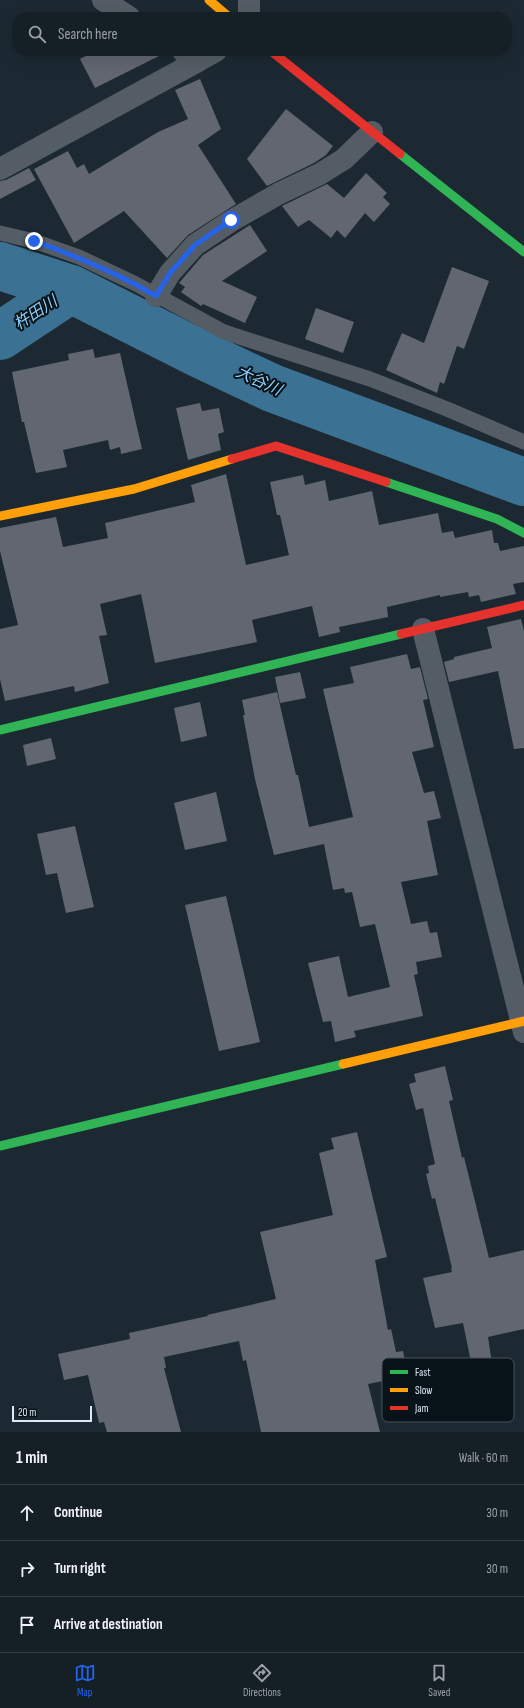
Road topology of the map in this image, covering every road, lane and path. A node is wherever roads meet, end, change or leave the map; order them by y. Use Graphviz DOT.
graph roads {
  1 [pos="102,0"];
  2 [pos="209,0"];
  3 [pos="249,0"];
  4 [pos="121,12"];
  5 [pos="223,12"];
  6 [pos="249,12"];
  7 [pos="196,56"];
  8 [pos="276,56"];
  9 [pos="372,132"];
  10 [pos="0,169"];
  11 [pos="0,233"];
  12 [pos="524,252"];
  13 [pos="156,296"];
  14 [pos="524,442"];
  15 [pos="0,516"];
  16 [pos="524,533"];
  17 [pos="524,605"];
  18 [pos="423,629"];
  19 [pos="0,730"];
  20 [pos="523,1025"];
  21 [pos="0,1146"];
  1 -- 4 [label="street"];
  2 -- 5 [label="street"];
  3 -- 6 [label="street"];
  7 -- 10 [label="street"];
  8 -- 9 [label="street"];
  9 -- 12 [label="street"];
  9 -- 13 [label="street"];
  11 -- 13 [label="lane"];
  13 -- 14 [label="lane"];
  15 -- 16 [label="street"];
  17 -- 18 [label="street"];
  18 -- 19 [label="street"];
  18 -- 20 [label="street"];
  20 -- 21 [label="street"];
}
